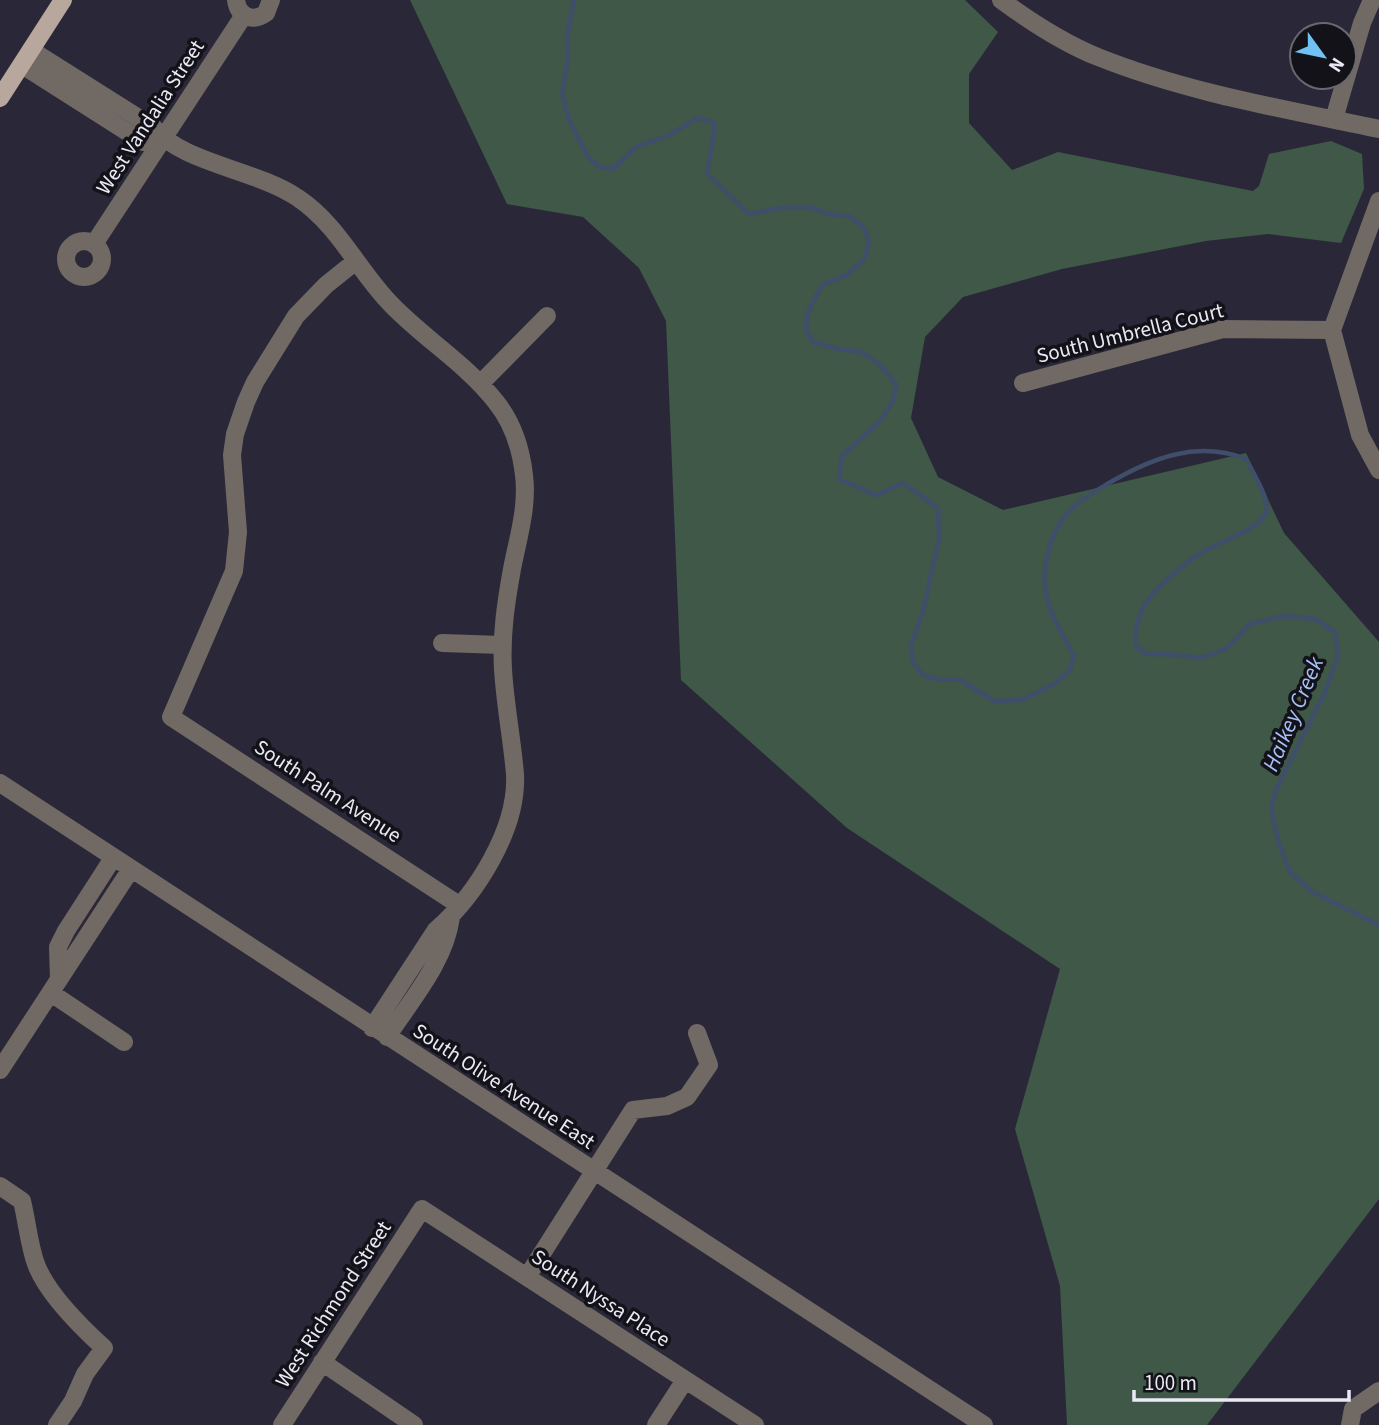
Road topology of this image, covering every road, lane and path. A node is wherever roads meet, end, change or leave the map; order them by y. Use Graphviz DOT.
graph roads {
  1 [pos="63,0"];
  2 [pos="271,0"];
  3 [pos="1001,0"];
  4 [pos="1034,0"];
  5 [pos="1372,0"];
  6 [pos="240,8"];
  7 [pos="1023,16"];
  8 [pos="26,57"];
  9 [pos="0,98"];
  10 [pos="1334,119"];
  11 [pos="1379,129"];
  12 [pos="162,139"];
  13 [pos="1379,201"];
  14 [pos="94,244"];
  15 [pos="356,261"];
  16 [pos="547,316"];
  17 [pos="1332,330"];
  18 [pos="1023,383"];
  19 [pos="480,384"];
  20 [pos="1379,470"];
  21 [pos="442,643"];
  22 [pos="502,645"];
  23 [pos="0,783"];
  24 [pos="113,858"];
  25 [pos="131,869"];
  26 [pos="455,911"];
  27 [pos="55,986"];
  28 [pos="380,1033"];
  29 [pos="697,1033"];
  30 [pos="124,1042"];
  31 [pos="0,1070"];
  32 [pos="596,1172"];
  33 [pos="0,1186"];
  34 [pos="422,1209"];
  35 [pos="527,1277"];
  36 [pos="322,1362"];
  37 [pos="685,1380"];
  38 [pos="1379,1391"];
  39 [pos="57,1425"];
  40 [pos="282,1425"];
  41 [pos="414,1425"];
  42 [pos="656,1425"];
  43 [pos="755,1425"];
  44 [pos="985,1425"];
  45 [pos="1350,1425"];
  1 -- 8 [label="main road"];
  2 -- 6 [label="street, West Vandalia Street"];
  3 -- 7 [label="street"];
  4 -- 7 [label="street"];
  5 -- 10 [label="street"];
  6 -- 12 [label="street, West Vandalia Street"];
  7 -- 10 [label="street"];
  8 -- 9 [label="main road"];
  8 -- 12 [label="street"];
  10 -- 11 [label="street"];
  12 -- 14 [label="street, West Vandalia Street"];
  12 -- 15 [label="street"];
  13 -- 17 [label="street"];
  15 -- 19 [label="street"];
  15 -- 26 [label="street, South Palm Avenue"];
  16 -- 19 [label="street"];
  17 -- 18 [label="street, South Umbrella Court"];
  17 -- 20 [label="street"];
  19 -- 22 [label="street"];
  21 -- 22 [label="street"];
  22 -- 26 [label="street"];
  23 -- 24 [label="street, South Olive Avenue East"];
  24 -- 25 [label="street, South Olive Avenue East"];
  24 -- 27 [label="street"];
  25 -- 27 [label="street"];
  25 -- 28 [label="street, South Olive Avenue East"];
  26 -- 28 [label="street"];
  27 -- 30 [label="street"];
  27 -- 31 [label="street"];
  28 -- 32 [label="street, South Olive Avenue East"];
  29 -- 32 [label="street"];
  32 -- 35 [label="street"];
  32 -- 44 [label="street, South Olive Avenue East"];
  33 -- 39 [label="street"];
  34 -- 35 [label="street, South Nyssa Place"];
  34 -- 36 [label="street, West Richmond Street"];
  35 -- 37 [label="street, South Nyssa Place"];
  36 -- 40 [label="street, West Richmond Street"];
  36 -- 41 [label="street"];
  37 -- 42 [label="street"];
  37 -- 43 [label="street, South Nyssa Place"];
  38 -- 45 [label="street"];
}
